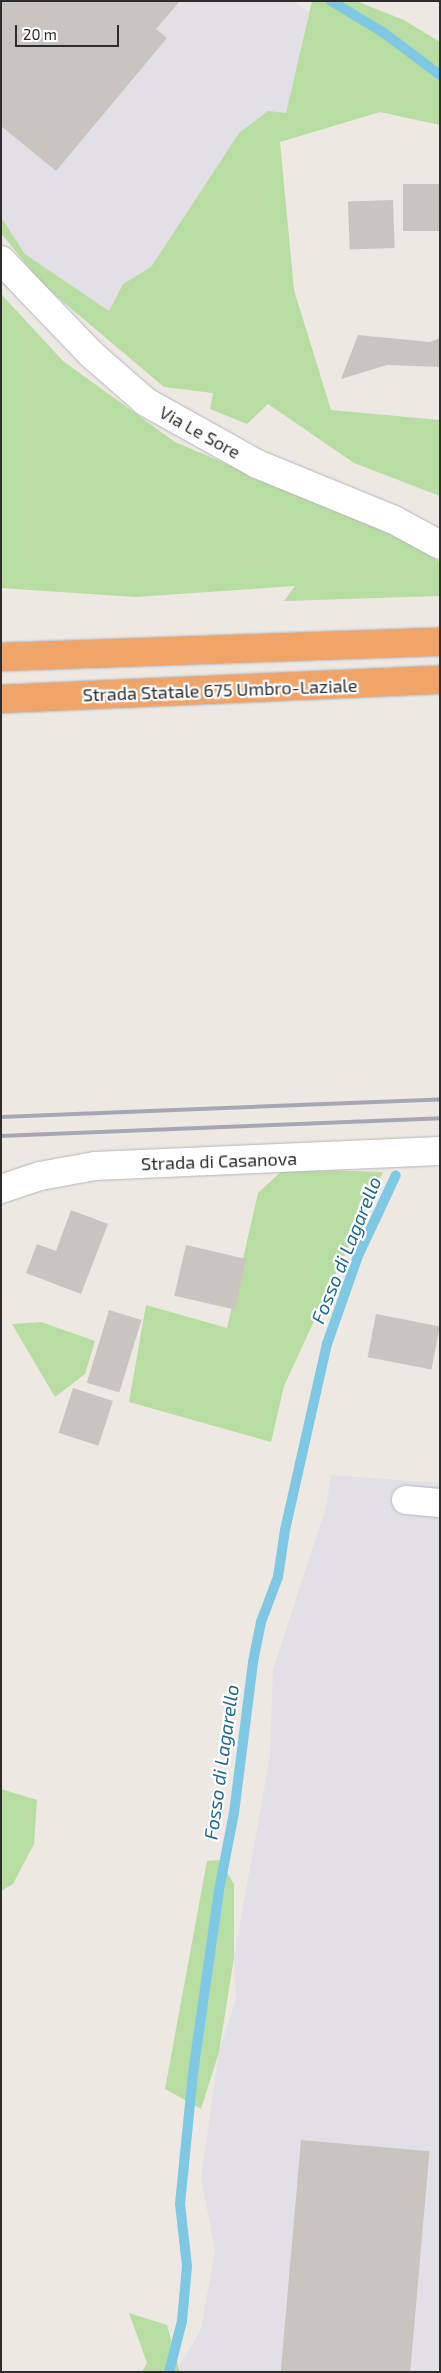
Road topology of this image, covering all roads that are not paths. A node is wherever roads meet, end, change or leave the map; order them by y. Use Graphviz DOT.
graph roads {
  1 [pos="1,260"];
  2 [pos="440,545"];
  3 [pos="440,642"];
  4 [pos="1,657"];
  5 [pos="440,680"];
  6 [pos="1,699"];
  7 [pos="440,1151"];
  8 [pos="1,1189"];
  9 [pos="406,1500"];
  10 [pos="440,1503"];
  1 -- 2 [label="street, Via Le Sore"];
  3 -- 4 [label="highway"];
  5 -- 6 [label="highway, Strada Statale 675 Umbro-Laziale"];
  7 -- 8 [label="street, Strada di Casanova"];
  9 -- 10 [label="street"];
}
